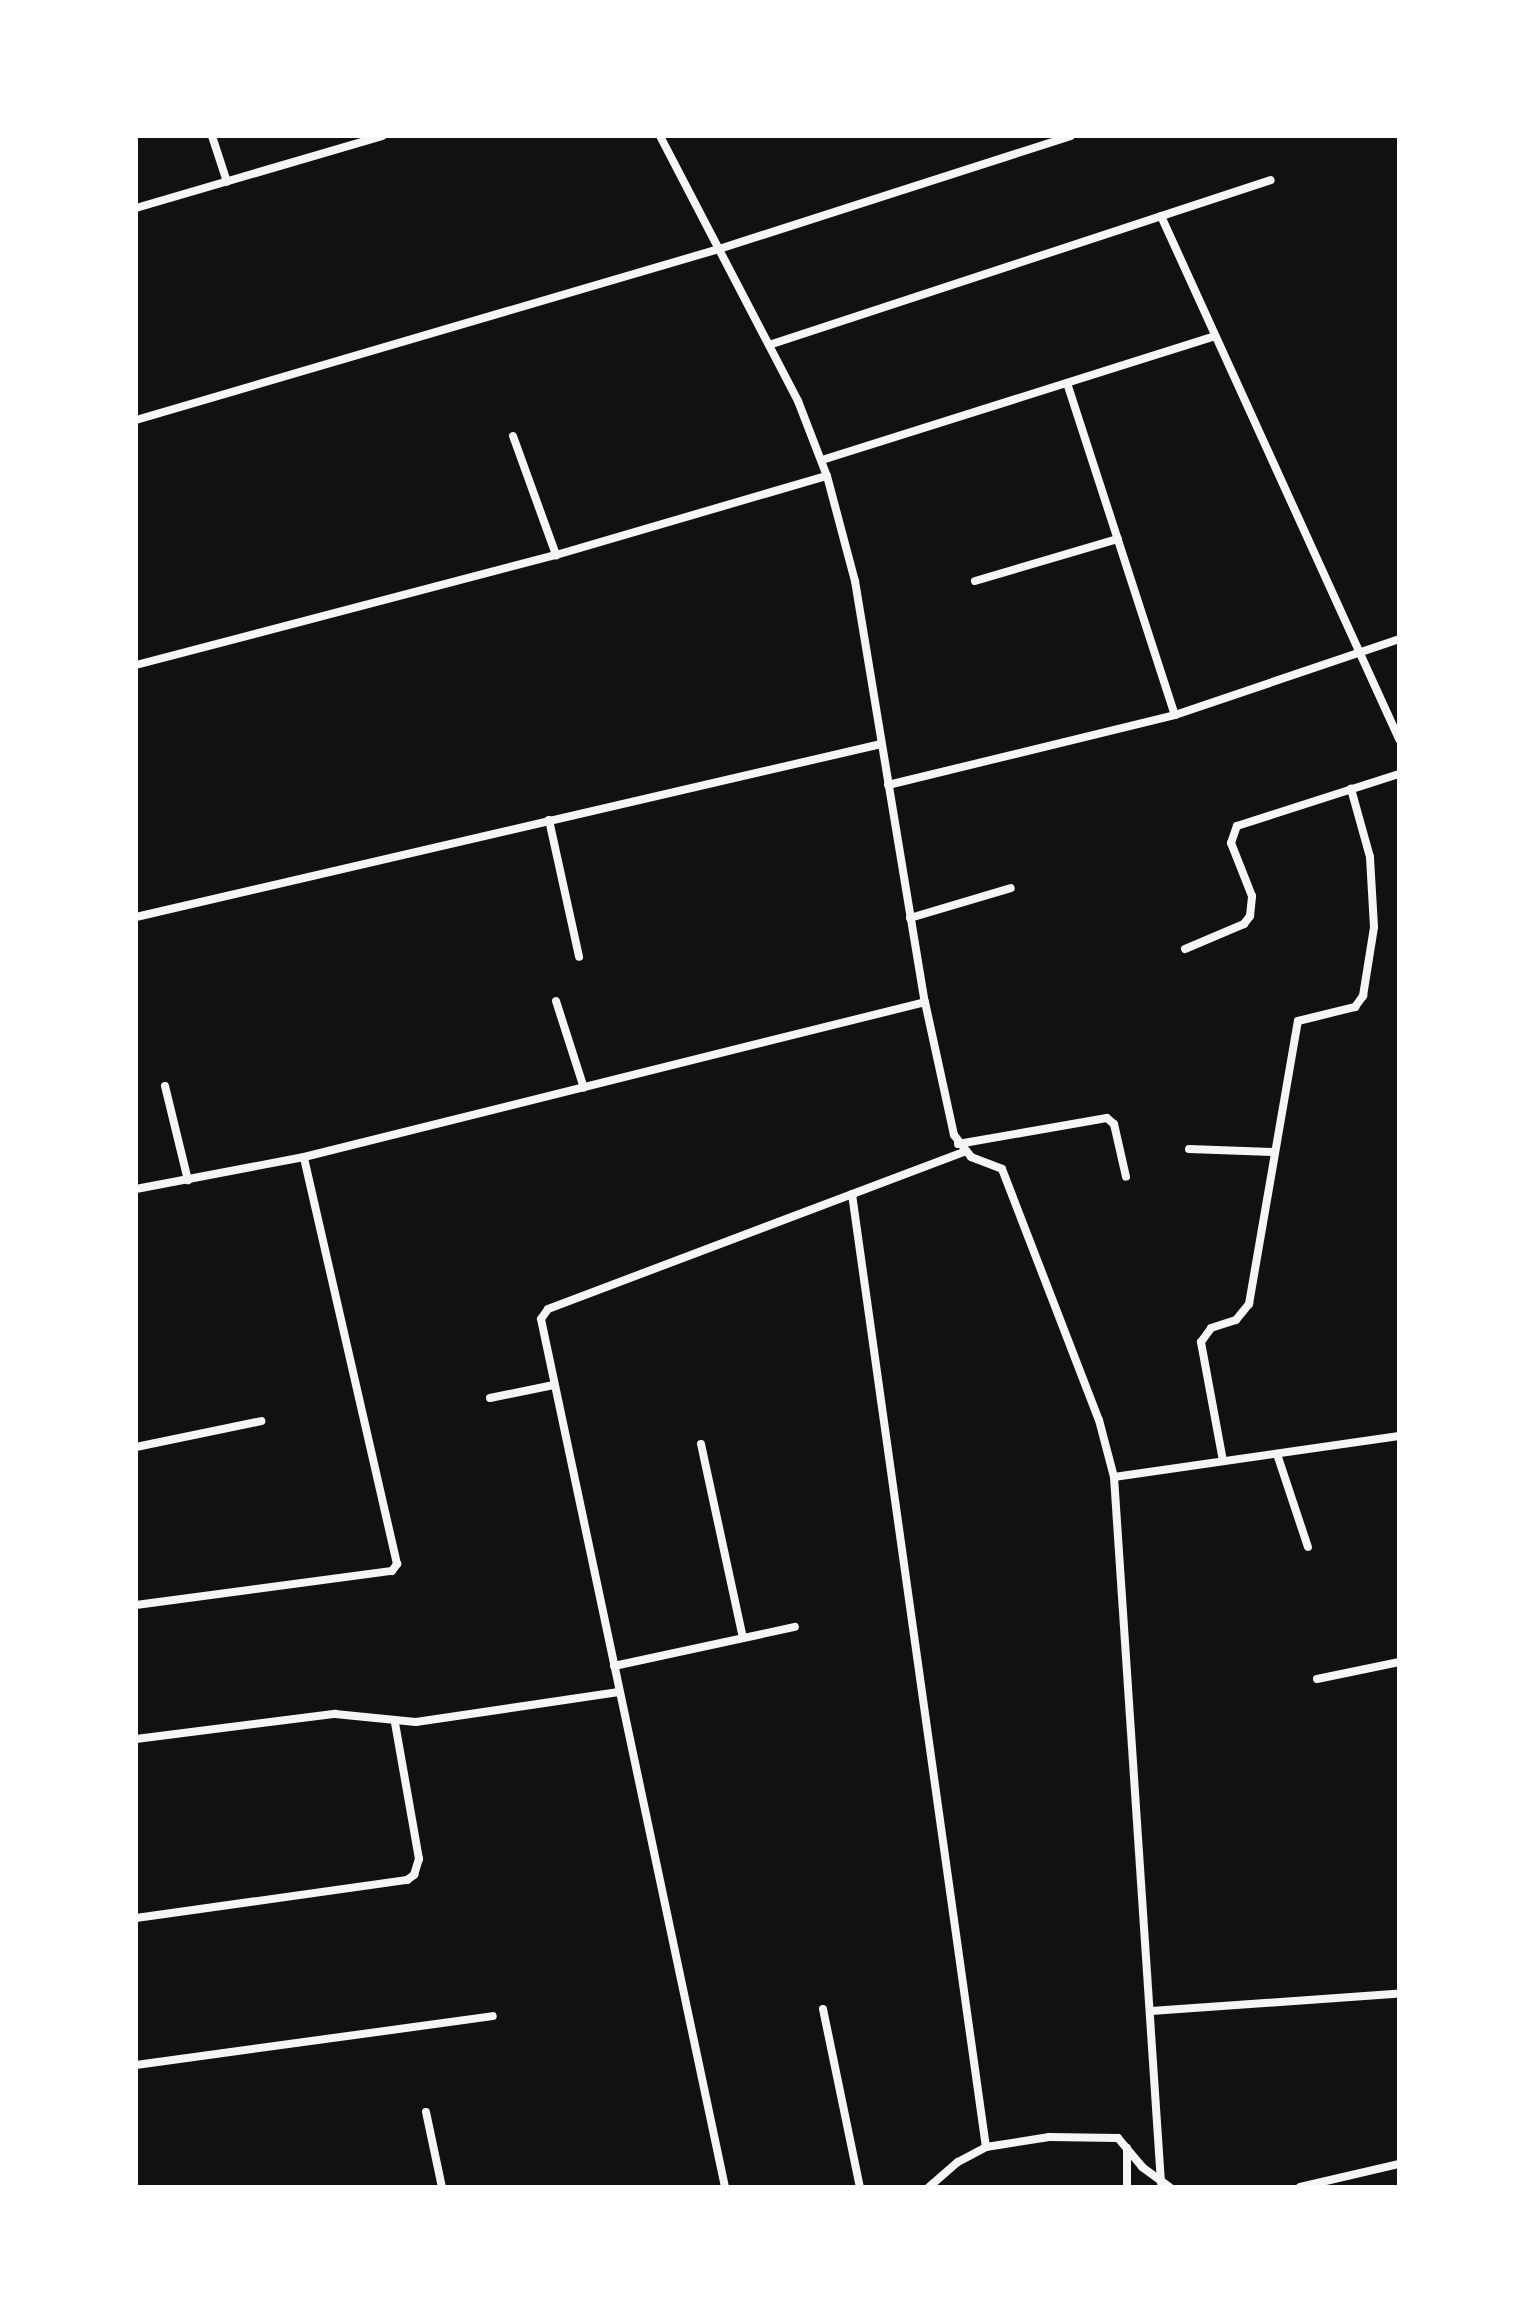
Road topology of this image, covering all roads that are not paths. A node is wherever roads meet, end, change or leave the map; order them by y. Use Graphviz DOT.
graph roads {
  1 [pos="212,136"];
  2 [pos="383,136"];
  3 [pos="660,136"];
  4 [pos="1070,136"];
  5 [pos="1271,180"];
  6 [pos="227,182"];
  7 [pos="136,208"];
  8 [pos="1161,216"];
  9 [pos="719,249"];
  10 [pos="1215,336"];
  11 [pos="769,345"];
  12 [pos="1067,383"];
  13 [pos="136,420"];
  14 [pos="513,436"];
  15 [pos="822,460"];
  16 [pos="827,476"];
  17 [pos="1118,539"];
  18 [pos="556,555"];
  19 [pos="975,581"];
  20 [pos="1399,639"];
  21 [pos="1361,655"];
  22 [pos="136,665"];
  23 [pos="1175,715"];
  24 [pos="1399,739"];
  25 [pos="881,744"];
  26 [pos="1399,774"];
  27 [pos="888,785"];
  28 [pos="1351,789"];
  29 [pos="549,820"];
  30 [pos="1011,888"];
  31 [pos="136,917"];
  32 [pos="910,918"];
  33 [pos="1185,949"];
  34 [pos="579,957"];
  35 [pos="556,1001"];
  36 [pos="925,1002"];
  37 [pos="165,1086"];
  38 [pos="584,1088"];
  39 [pos="961,1148"];
  40 [pos="1189,1149"];
  41 [pos="1275,1152"];
  42 [pos="304,1157"];
  43 [pos="1126,1177"];
  44 [pos="188,1180"];
  45 [pos="136,1189"];
  46 [pos="852,1194"];
  47 [pos="554,1385"];
  48 [pos="490,1398"];
  49 [pos="261,1421"];
  50 [pos="1399,1436"];
  51 [pos="701,1444"];
  52 [pos="136,1447"];
  53 [pos="1277,1454"];
  54 [pos="1223,1461"];
  55 [pos="1114,1477"];
  56 [pos="1308,1547"];
  57 [pos="136,1605"];
  58 [pos="795,1627"];
  59 [pos="743,1638"];
  60 [pos="1399,1662"];
  61 [pos="614,1666"];
  62 [pos="1317,1679"];
  63 [pos="619,1692"];
  64 [pos="395,1723"];
  65 [pos="136,1739"];
  66 [pos="136,1918"];
  67 [pos="1396,1994"];
  68 [pos="823,2009"];
  69 [pos="1151,2011"];
  70 [pos="493,2016"];
  71 [pos="136,2065"];
  72 [pos="426,2112"];
  73 [pos="986,2147"];
  74 [pos="1127,2147"];
  75 [pos="1399,2164"];
  76 [pos="1161,2182"];
  77 [pos="442,2187"];
  78 [pos="725,2187"];
  79 [pos="860,2187"];
  80 [pos="929,2187"];
  81 [pos="1127,2187"];
  82 [pos="1170,2187"];
  83 [pos="1300,2187"];
  1 -- 6 [label="street"];
  2 -- 6 [label="street"];
  3 -- 9 [label="street"];
  4 -- 9 [label="street"];
  5 -- 8 [label="street"];
  6 -- 7 [label="street"];
  8 -- 10 [label="street"];
  8 -- 11 [label="street"];
  9 -- 11 [label="street"];
  9 -- 13 [label="street"];
  10 -- 12 [label="street"];
  10 -- 21 [label="street"];
  11 -- 15 [label="street"];
  12 -- 15 [label="street"];
  12 -- 17 [label="street"];
  14 -- 18 [label="street"];
  15 -- 16 [label="street"];
  16 -- 18 [label="street"];
  16 -- 25 [label="street"];
  17 -- 19 [label="street"];
  17 -- 23 [label="street"];
  18 -- 22 [label="street"];
  20 -- 21 [label="street"];
  21 -- 23 [label="street"];
  21 -- 24 [label="street"];
  23 -- 27 [label="street"];
  25 -- 27 [label="street"];
  25 -- 29 [label="street"];
  26 -- 28 [label="street"];
  27 -- 32 [label="street"];
  28 -- 33 [label="street"];
  28 -- 41 [label="street"];
  29 -- 31 [label="street"];
  29 -- 34 [label="street"];
  30 -- 32 [label="street"];
  32 -- 36 [label="street"];
  35 -- 38 [label="street"];
  36 -- 38 [label="street"];
  36 -- 39 [label="street"];
  37 -- 44 [label="street"];
  38 -- 42 [label="street"];
  39 -- 43 [label="street"];
  39 -- 46 [label="street"];
  39 -- 55 [label="street"];
  40 -- 41 [label="street"];
  41 -- 54 [label="street"];
  42 -- 44 [label="street"];
  42 -- 57 [label="street"];
  44 -- 45 [label="street"];
  46 -- 47 [label="street"];
  46 -- 73 [label="street"];
  47 -- 48 [label="street"];
  47 -- 61 [label="street"];
  49 -- 52 [label="street"];
  50 -- 53 [label="street"];
  51 -- 59 [label="street"];
  53 -- 54 [label="street"];
  53 -- 56 [label="street"];
  54 -- 55 [label="street"];
  55 -- 69 [label="street"];
  58 -- 59 [label="street"];
  59 -- 61 [label="street"];
  60 -- 62 [label="street"];
  61 -- 63 [label="street"];
  63 -- 64 [label="street"];
  63 -- 78 [label="street"];
  64 -- 65 [label="street"];
  64 -- 66 [label="street"];
  67 -- 69 [label="street"];
  68 -- 79 [label="street"];
  69 -- 76 [label="street"];
  70 -- 71 [label="street"];
  72 -- 77 [label="street"];
  73 -- 74 [label="street"];
  73 -- 80 [label="street"];
  74 -- 76 [label="street"];
  74 -- 81 [label="street"];
  75 -- 83 [label="street"];
  76 -- 82 [label="street"];
}
